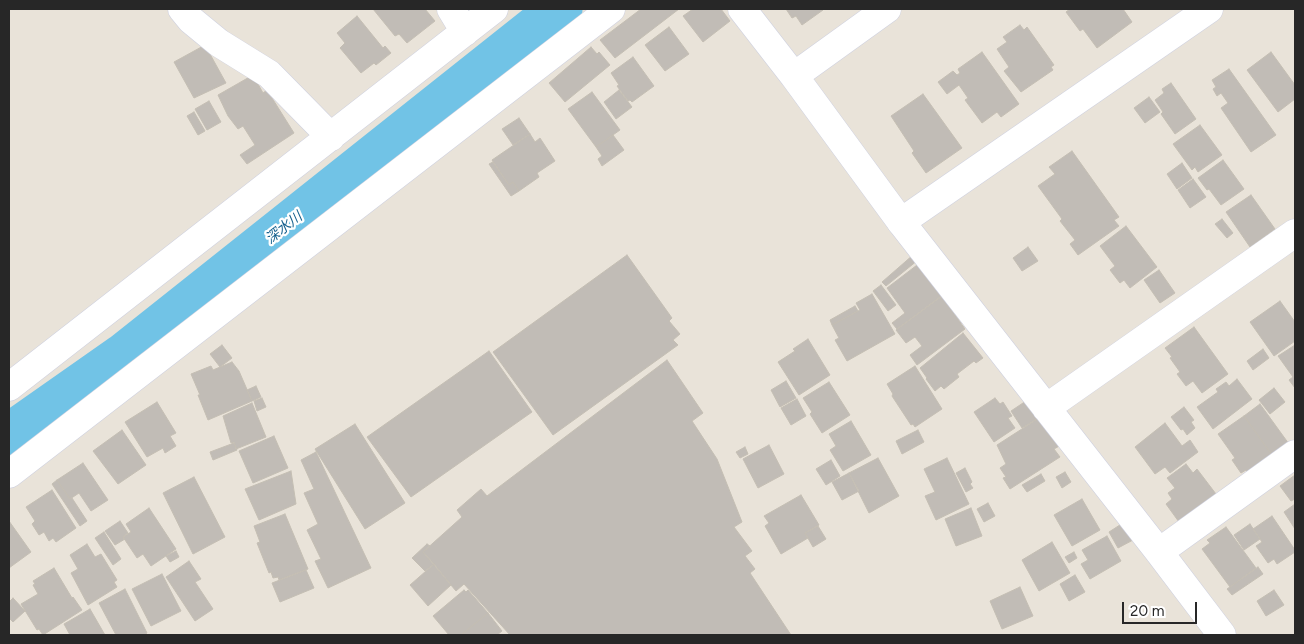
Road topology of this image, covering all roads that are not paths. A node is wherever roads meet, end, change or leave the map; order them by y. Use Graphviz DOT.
graph roads {
  1 [pos="182,9"];
  2 [pos="452,9"];
  3 [pos="494,9"];
  4 [pos="611,9"];
  5 [pos="742,9"];
  6 [pos="887,9"];
  7 [pos="1209,9"];
  8 [pos="465,32"];
  9 [pos="794,76"];
  10 [pos="331,137"];
  11 [pos="901,222"];
  12 [pos="1295,234"];
  13 [pos="9,388"];
  14 [pos="1046,408"];
  15 [pos="1295,454"];
  16 [pos="9,474"];
  17 [pos="1158,552"];
  18 [pos="1222,635"];
  1 -- 10 [label="street"];
  2 -- 8 [label="street"];
  3 -- 8 [label="street"];
  4 -- 16 [label="street"];
  5 -- 9 [label="street"];
  6 -- 9 [label="street"];
  7 -- 11 [label="street"];
  8 -- 10 [label="street"];
  9 -- 11 [label="street"];
  10 -- 13 [label="street"];
  11 -- 14 [label="street"];
  12 -- 14 [label="street"];
  14 -- 17 [label="street"];
  15 -- 17 [label="street"];
  17 -- 18 [label="street"];
}
